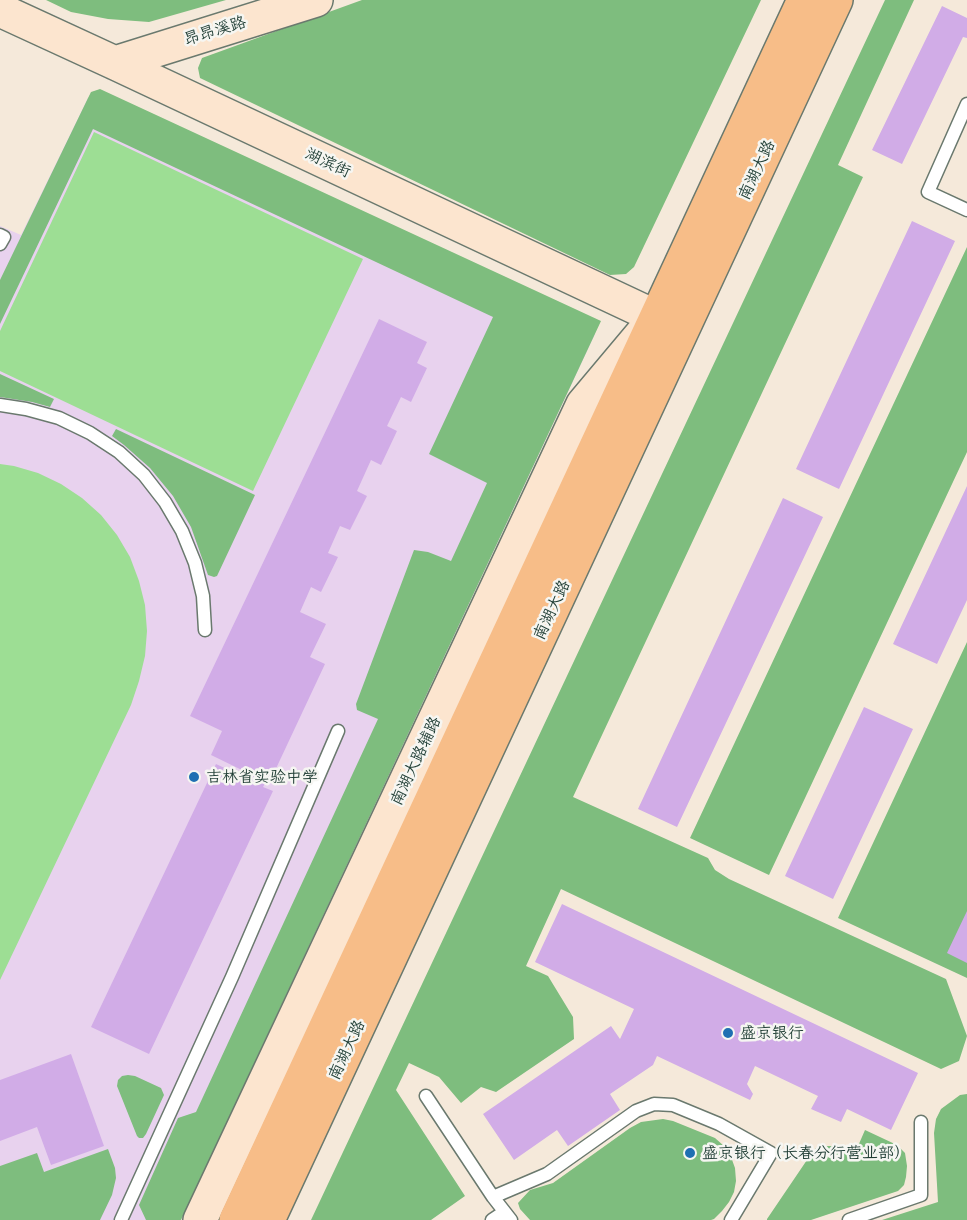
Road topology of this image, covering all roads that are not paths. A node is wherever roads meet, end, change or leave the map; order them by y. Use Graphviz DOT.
graph roads {
  1 [pos="316,0"];
  2 [pos="804,0"];
  3 [pos="836,0"];
  4 [pos="0,10"];
  5 [pos="115,63"];
  6 [pos="967,104"];
  7 [pos="967,210"];
  8 [pos="0,235"];
  9 [pos="0,244"];
  10 [pos="656,317"];
  11 [pos="0,405"];
  12 [pos="205,630"];
  13 [pos="338,731"];
  14 [pos="426,1096"];
  15 [pos="921,1122"];
  16 [pos="493,1197"];
  17 [pos="508,1216"];
  18 [pos="121,1220"];
  19 [pos="200,1220"];
  20 [pos="236,1220"];
  21 [pos="268,1220"];
  22 [pos="492,1220"];
  23 [pos="731,1220"];
  24 [pos="849,1220"];
  1 -- 5 [label="street, 昂昂溪路"];
  2 -- 10 [label="main road, 南湖大路"];
  3 -- 21 [label="main road, 南湖大路"];
  4 -- 5 [label="street, 湖滨街"];
  5 -- 10 [label="street, 湖滨街"];
  6 -- 7 [label="lane"];
  8 -- 9 [label="lane"];
  10 -- 19 [label="street, 南湖大路辅路"];
  10 -- 20 [label="main road, 南湖大路"];
  11 -- 12 [label="lane"];
  13 -- 18 [label="lane"];
  14 -- 16 [label="lane"];
  15 -- 24 [label="lane"];
  16 -- 17 [label="lane"];
  16 -- 23 [label="lane"];
  17 -- 22 [label="lane"];
}
